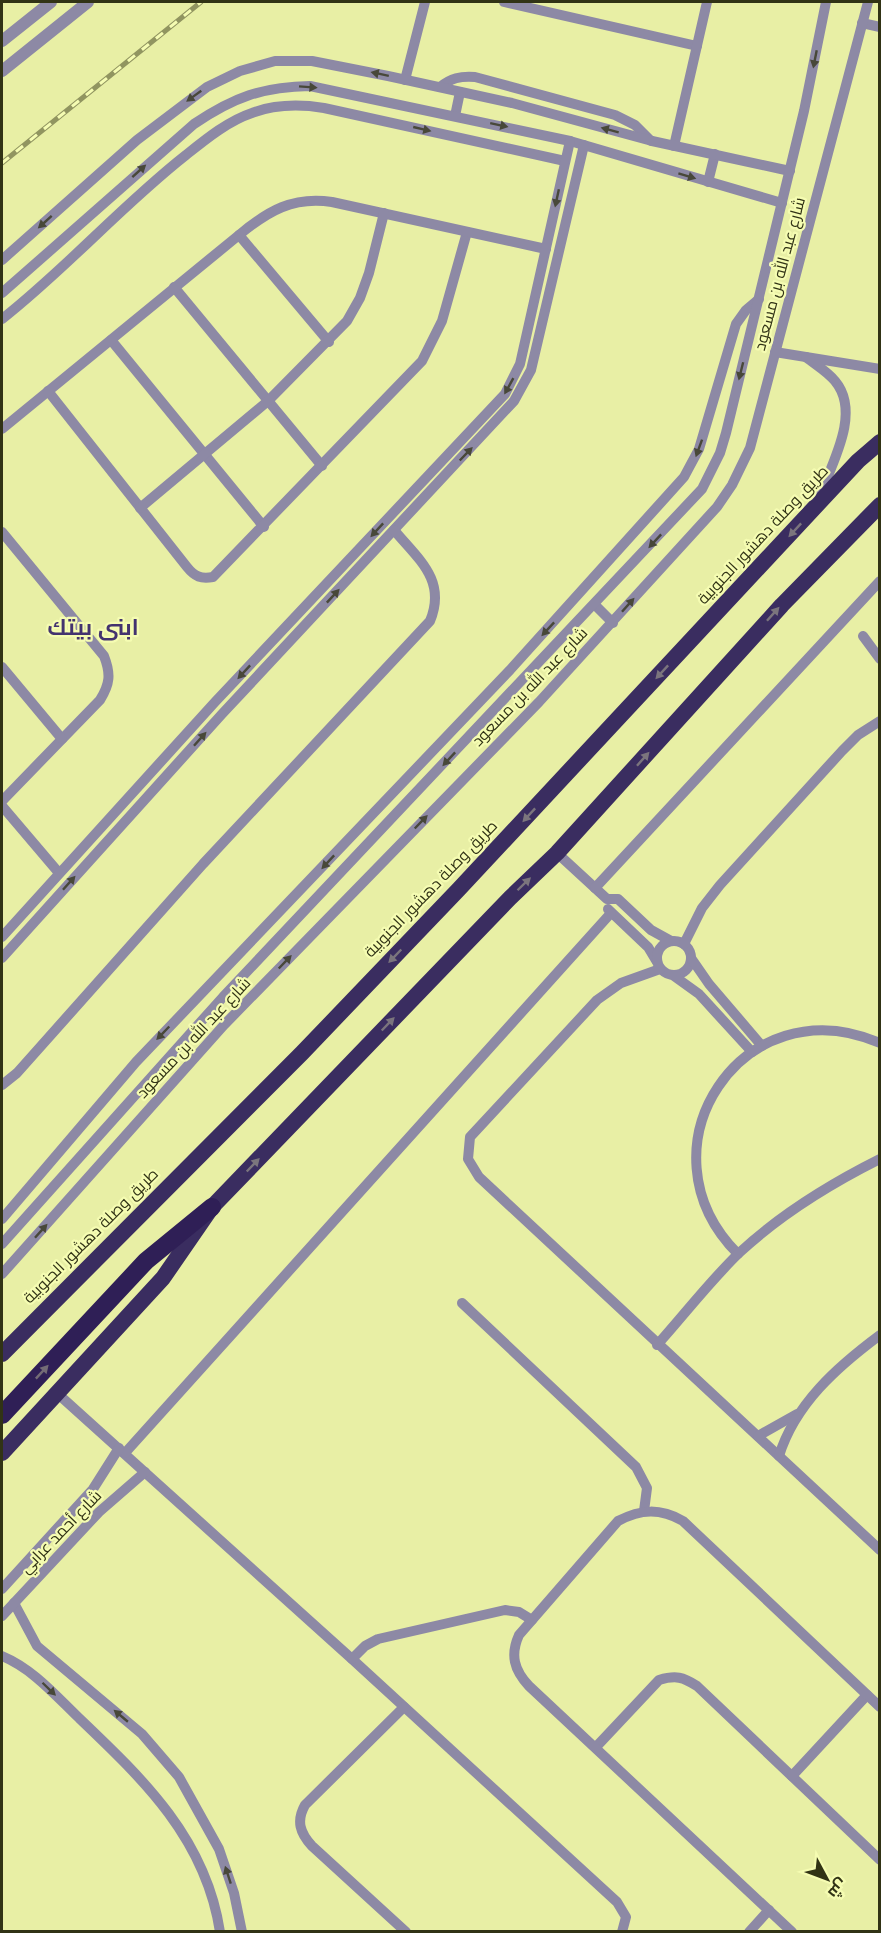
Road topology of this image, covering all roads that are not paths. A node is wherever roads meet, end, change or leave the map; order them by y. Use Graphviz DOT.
graph roads {
  1 [pos="51,2"];
  2 [pos="88,2"];
  3 [pos="425,2"];
  4 [pos="504,2"];
  5 [pos="707,2"];
  6 [pos="826,2"];
  7 [pos="868,2"];
  8 [pos="862,23"];
  9 [pos="879,27"];
  10 [pos="2,41"];
  11 [pos="697,46"];
  12 [pos="2,71"];
  13 [pos="405,80"];
  14 [pos="440,87"];
  15 [pos="460,92"];
  16 [pos="367,98"];
  17 [pos="364,116"];
  18 [pos="455,116"];
  19 [pos="194,124"];
  20 [pos="206,139"];
  21 [pos="570,141"];
  22 [pos="651,141"];
  23 [pos="584,145"];
  24 [pos="674,146"];
  25 [pos="715,154"];
  26 [pos="565,161"];
  27 [pos="790,171"];
  28 [pos="708,182"];
  29 [pos="120,188"];
  30 [pos="132,202"];
  31 [pos="782,203"];
  32 [pos="384,213"];
  33 [pos="467,232"];
  34 [pos="239,235"];
  35 [pos="546,249"];
  36 [pos="2,260"];
  37 [pos="27,273"];
  38 [pos="174,287"];
  39 [pos="40,289"];
  40 [pos="2,293"];
  41 [pos="759,299"];
  42 [pos="2,319"];
  43 [pos="526,336"];
  44 [pos="538,339"];
  45 [pos="111,340"];
  46 [pos="329,342"];
  47 [pos="775,352"];
  48 [pos="806,357"];
  49 [pos="879,369"];
  50 [pos="48,391"];
  51 [pos="268,401"];
  52 [pos="2,429"];
  53 [pos="879,442"];
  54 [pos="205,455"];
  55 [pos="322,466"];
  56 [pos="431,473"];
  57 [pos="440,482"];
  58 [pos="879,505"];
  59 [pos="816,507"];
  60 [pos="140,508"];
  61 [pos="264,527"];
  62 [pos="394,530"];
  63 [pos="2,534"];
  64 [pos="879,581"];
  65 [pos="308,603"];
  66 [pos="595,605"];
  67 [pos="318,612"];
  68 [pos="613,623"];
  69 [pos="863,636"];
  70 [pos="533,645"];
  71 [pos="547,656"];
  72 [pos="879,659"];
  73 [pos="2,667"];
  74 [pos="879,721"];
  75 [pos="62,740"];
  76 [pos="2,801"];
  77 [pos="2,806"];
  78 [pos="353,836"];
  79 [pos="366,847"];
  80 [pos="557,853"];
  81 [pos="59,873"];
  82 [pos="595,888"];
  83 [pos="41,893"];
  84 [pos="608,899"];
  85 [pos="51,902"];
  86 [pos="611,913"];
  87 [pos="269,925"];
  88 [pos="281,936"];
  89 [pos="2,937"];
  90 [pos="671,941"];
  91 [pos="684,944"];
  92 [pos="692,957"];
  93 [pos="2,958"];
  94 [pos="659,966"];
  95 [pos="674,976"];
  96 [pos="182,1013"];
  97 [pos="196,1026"];
  98 [pos="879,1043"];
  99 [pos="762,1046"];
  100 [pos="752,1052"];
  101 [pos="2,1084"];
  102 [pos="879,1159"];
  103 [pos="212,1207"];
  104 [pos="4,1216"];
  105 [pos="19,1226"];
  106 [pos="2,1244"];
  107 [pos="738,1254"];
  108 [pos="2,1274"];
  109 [pos="462,1303"];
  110 [pos="879,1335"];
  111 [pos="657,1345"];
  112 [pos="2,1354"];
  113 [pos="58,1394"];
  114 [pos="797,1414"];
  115 [pos="2,1415"];
  116 [pos="758,1436"];
  117 [pos="122,1451"];
  118 [pos="2,1453"];
  119 [pos="779,1456"];
  120 [pos="145,1472"];
  121 [pos="644,1511"];
  122 [pos="879,1550"];
  123 [pos="2,1589"];
  124 [pos="14,1603"];
  125 [pos="2,1616"];
  126 [pos="532,1620"];
  127 [pos="2,1656"];
  128 [pos="352,1659"];
  129 [pos="867,1695"];
  130 [pos="404,1707"];
  131 [pos="879,1707"];
  132 [pos="596,1747"];
  133 [pos="792,1776"];
  134 [pos="879,1860"];
  135 [pos="769,1910"];
  136 [pos="241,1926"];
  137 [pos="220,1932"];
  138 [pos="252,1932"];
  139 [pos="406,1932"];
  140 [pos="622,1932"];
  141 [pos="749,1932"];
  142 [pos="792,1932"];
  1 -- 10 [label="street"];
  2 -- 12 [label="street"];
  3 -- 13 [label="street"];
  4 -- 11 [label="street"];
  5 -- 11 [label="street"];
  6 -- 27 [label="street, شارع عبد الله بن مسعود, one-way"];
  7 -- 8 [label="street, شارع عبد الله بن مسعود"];
  8 -- 9 [label="street"];
  8 -- 47 [label="street, شارع عبد الله بن مسعود"];
  11 -- 24 [label="street"];
  13 -- 14 [label="street"];
  13 -- 36 [label="street, one-way"];
  14 -- 15 [label="street"];
  14 -- 22 [label="street"];
  15 -- 18 [label="street"];
  22 -- 15 [label="street, one-way"];
  16 -- 17 [label="street"];
  16 -- 18 [label="street"];
  19 -- 16 [label="street, one-way"];
  17 -- 20 [label="street"];
  17 -- 26 [label="street, one-way"];
  18 -- 21 [label="street, one-way"];
  19 -- 20 [label="street"];
  29 -- 19 [label="street, one-way"];
  20 -- 30 [label="street"];
  21 -- 23 [label="street"];
  21 -- 26 [label="street"];
  22 -- 24 [label="street"];
  23 -- 28 [label="street, one-way"];
  23 -- 44 [label="street"];
  24 -- 25 [label="street"];
  25 -- 27 [label="street"];
  25 -- 28 [label="street"];
  26 -- 35 [label="street, one-way"];
  27 -- 31 [label="street, شارع عبد الله بن مسعود"];
  28 -- 31 [label="street"];
  29 -- 30 [label="street"];
  29 -- 37 [label="street"];
  30 -- 39 [label="street"];
  31 -- 41 [label="street, شارع عبد الله بن مسعود"];
  32 -- 33 [label="street"];
  32 -- 34 [label="street"];
  32 -- 46 [label="street"];
  33 -- 35 [label="street"];
  33 -- 55 [label="street"];
  34 -- 38 [label="street"];
  34 -- 46 [label="street"];
  35 -- 43 [label="street"];
  37 -- 39 [label="street"];
  37 -- 40 [label="street"];
  38 -- 45 [label="street"];
  38 -- 51 [label="street"];
  39 -- 42 [label="street"];
  41 -- 66 [label="street, شارع عبد الله بن مسعود, one-way"];
  41 -- 70 [label="street, one-way"];
  43 -- 44 [label="street"];
  43 -- 56 [label="street, one-way"];
  57 -- 44 [label="street, one-way"];
  45 -- 50 [label="street"];
  45 -- 54 [label="street"];
  46 -- 51 [label="street"];
  47 -- 48 [label="street"];
  68 -- 47 [label="street, شارع عبد الله بن مسعود, one-way"];
  48 -- 49 [label="street"];
  48 -- 59 [label="street"];
  50 -- 52 [label="street"];
  50 -- 60 [label="street"];
  51 -- 54 [label="street"];
  51 -- 55 [label="street"];
  53 -- 59 [label="highway, طريق وصلة دهشور الجنوبية"];
  54 -- 60 [label="street"];
  54 -- 61 [label="street"];
  55 -- 61 [label="street"];
  56 -- 57 [label="street"];
  56 -- 65 [label="street, one-way"];
  57 -- 62 [label="street"];
  80 -- 58 [label="highway, one-way"];
  59 -- 112 [label="highway, طريق وصلة دهشور الجنوبية, one-way"];
  60 -- 61 [label="street"];
  67 -- 62 [label="street, one-way"];
  62 -- 101 [label="street"];
  63 -- 75 [label="street"];
  64 -- 82 [label="street"];
  65 -- 67 [label="street"];
  65 -- 81 [label="street, one-way"];
  66 -- 68 [label="street"];
  66 -- 71 [label="street, شارع عبد الله بن مسعود"];
  85 -- 67 [label="street, one-way"];
  108 -- 68 [label="street, شارع عبد الله بن مسعود, one-way"];
  69 -- 72 [label="street"];
  70 -- 71 [label="street"];
  70 -- 78 [label="street"];
  71 -- 79 [label="street, شارع عبد الله بن مسعود, one-way"];
  73 -- 75 [label="street"];
  74 -- 91 [label="street"];
  75 -- 76 [label="street"];
  77 -- 81 [label="street"];
  78 -- 79 [label="street"];
  78 -- 87 [label="street, one-way"];
  79 -- 88 [label="street, شارع عبد الله بن مسعود"];
  80 -- 82 [label="street"];
  103 -- 80 [label="highway, one-way"];
  81 -- 83 [label="street"];
  82 -- 84 [label="street"];
  83 -- 85 [label="street"];
  83 -- 89 [label="street"];
  84 -- 86 [label="street"];
  84 -- 90 [label="street"];
  85 -- 93 [label="street"];
  86 -- 94 [label="street"];
  86 -- 117 [label="street"];
  87 -- 88 [label="street"];
  87 -- 96 [label="street"];
  88 -- 97 [label="street, شارع عبد الله بن مسعود"];
  90 -- 91 [label="street"];
  90 -- 94 [label="street"];
  91 -- 92 [label="street"];
  92 -- 95 [label="street"];
  92 -- 99 [label="street"];
  94 -- 95 [label="street"];
  94 -- 111 [label="street"];
  95 -- 100 [label="street"];
  96 -- 97 [label="street"];
  96 -- 104 [label="street, one-way"];
  97 -- 105 [label="street, شارع عبد الله بن مسعود"];
  98 -- 99 [label="street"];
  99 -- 100 [label="street"];
  100 -- 107 [label="street"];
  102 -- 107 [label="street"];
  103 -- 113 [label="highway"];
  115 -- 103 [label="highway, one-way"];
  104 -- 105 [label="street"];
  105 -- 106 [label="street, شارع عبد الله بن مسعود"];
  107 -- 111 [label="street"];
  109 -- 121 [label="street"];
  110 -- 114 [label="street"];
  111 -- 116 [label="street"];
  113 -- 117 [label="street"];
  113 -- 118 [label="highway"];
  114 -- 116 [label="street"];
  114 -- 119 [label="street"];
  116 -- 119 [label="street"];
  117 -- 120 [label="street"];
  117 -- 123 [label="street"];
  119 -- 122 [label="street"];
  120 -- 124 [label="street, شارع أحمد عرابي"];
  120 -- 128 [label="street"];
  121 -- 126 [label="street"];
  121 -- 129 [label="street"];
  124 -- 125 [label="street, شارع أحمد عرابي"];
  136 -- 124 [label="street, one-way"];
  126 -- 128 [label="street"];
  126 -- 132 [label="street"];
  127 -- 137 [label="street, one-way"];
  128 -- 130 [label="street"];
  129 -- 131 [label="street"];
  129 -- 133 [label="street"];
  130 -- 139 [label="street"];
  130 -- 140 [label="street"];
  132 -- 133 [label="street"];
  132 -- 135 [label="street"];
  133 -- 134 [label="street"];
  135 -- 141 [label="street"];
  135 -- 142 [label="street"];
  136 -- 138 [label="street"];
}
